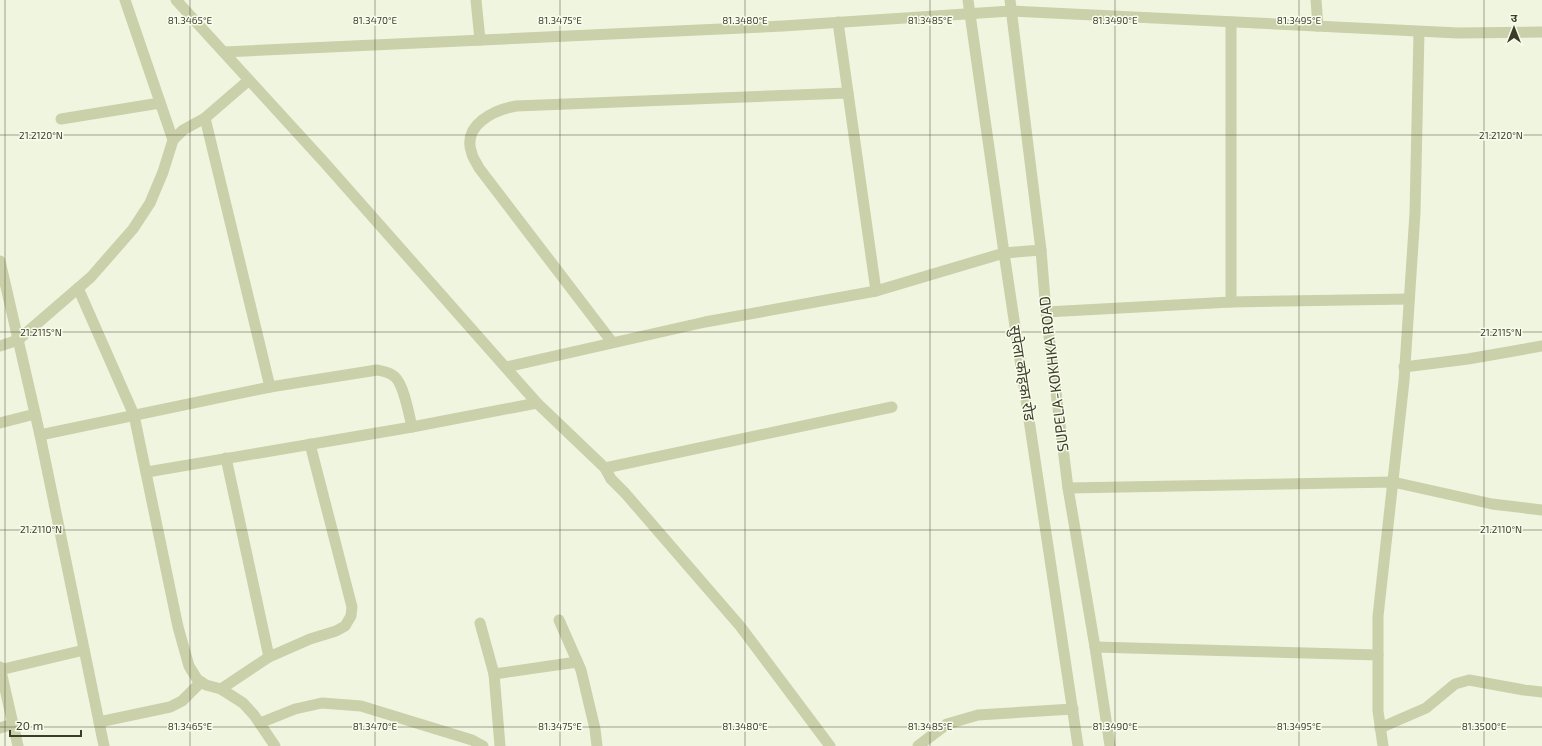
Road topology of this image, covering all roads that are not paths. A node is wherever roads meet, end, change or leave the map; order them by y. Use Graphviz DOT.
graph roads {
  1 [pos="125,0"];
  2 [pos="176,0"];
  3 [pos="476,0"];
  4 [pos="968,0"];
  5 [pos="1010,0"];
  6 [pos="1316,0"];
  7 [pos="1011,11"];
  8 [pos="970,14"];
  9 [pos="838,22"];
  10 [pos="1231,22"];
  11 [pos="1318,26"];
  12 [pos="1419,32"];
  13 [pos="1542,32"];
  14 [pos="480,40"];
  15 [pos="224,52"];
  16 [pos="249,80"];
  17 [pos="848,93"];
  18 [pos="160,103"];
  19 [pos="205,118"];
  20 [pos="61,119"];
  21 [pos="173,140"];
  22 [pos="1041,250"];
  23 [pos="1004,253"];
  24 [pos="0,261"];
  25 [pos="78,288"];
  26 [pos="876,291"];
  27 [pos="1409,299"];
  28 [pos="1231,302"];
  29 [pos="1046,312"];
  30 [pos="18,340"];
  31 [pos="612,342"];
  32 [pos="0,346"];
  33 [pos="1542,346"];
  34 [pos="506,367"];
  35 [pos="1404,367"];
  36 [pos="270,387"];
  37 [pos="537,403"];
  38 [pos="892,407"];
  39 [pos="35,414"];
  40 [pos="134,415"];
  41 [pos="0,423"];
  42 [pos="412,427"];
  43 [pos="40,435"];
  44 [pos="310,444"];
  45 [pos="226,458"];
  46 [pos="605,468"];
  47 [pos="146,472"];
  48 [pos="1393,482"];
  49 [pos="1068,488"];
  50 [pos="1542,510"];
  51 [pos="559,620"];
  52 [pos="480,623"];
  53 [pos="1095,647"];
  54 [pos="84,650"];
  55 [pos="1378,655"];
  56 [pos="268,657"];
  57 [pos="577,662"];
  58 [pos="0,669"];
  59 [pos="494,674"];
  60 [pos="201,682"];
  61 [pos="221,689"];
  62 [pos="1542,692"];
  63 [pos="1073,709"];
  64 [pos="257,719"];
  65 [pos="99,722"];
  66 [pos="13,724"];
  67 [pos="0,728"];
  68 [pos="1380,728"];
  69 [pos="18,746"];
  70 [pos="104,746"];
  71 [pos="275,746"];
  72 [pos="483,746"];
  73 [pos="500,746"];
  74 [pos="597,746"];
  75 [pos="830,746"];
  76 [pos="918,746"];
  77 [pos="1078,746"];
  78 [pos="1110,746"];
  79 [pos="1383,746"];
  1 -- 18 [label="street"];
  2 -- 15 [label="street"];
  3 -- 14 [label="street"];
  4 -- 8 [label="street, सुपेला कोहका रोड"];
  5 -- 7 [label="street, SUPELA-KOKHKA ROAD"];
  6 -- 11 [label="street"];
  7 -- 8 [label="street"];
  7 -- 10 [label="street"];
  7 -- 22 [label="street, SUPELA-KOKHKA ROAD"];
  8 -- 9 [label="street"];
  8 -- 23 [label="street, सुपेला कोहका रोड"];
  9 -- 14 [label="street"];
  9 -- 17 [label="street"];
  10 -- 11 [label="street"];
  10 -- 28 [label="street"];
  11 -- 12 [label="street"];
  12 -- 13 [label="street"];
  12 -- 27 [label="street"];
  14 -- 15 [label="street"];
  15 -- 16 [label="street"];
  16 -- 19 [label="street"];
  16 -- 34 [label="street"];
  17 -- 26 [label="street"];
  17 -- 31 [label="street"];
  18 -- 20 [label="street"];
  18 -- 21 [label="street"];
  19 -- 21 [label="street"];
  19 -- 36 [label="street"];
  21 -- 25 [label="street"];
  22 -- 23 [label="street"];
  22 -- 29 [label="street, SUPELA-KOKHKA ROAD"];
  23 -- 26 [label="street"];
  23 -- 63 [label="street, सुपेला कोहका रोड"];
  24 -- 30 [label="street"];
  25 -- 30 [label="street"];
  25 -- 40 [label="street"];
  26 -- 31 [label="street"];
  27 -- 28 [label="street"];
  27 -- 35 [label="street"];
  28 -- 29 [label="street"];
  29 -- 49 [label="street, SUPELA-KOKHKA ROAD"];
  30 -- 32 [label="street"];
  30 -- 39 [label="street"];
  31 -- 34 [label="street"];
  33 -- 35 [label="street"];
  34 -- 37 [label="street"];
  35 -- 48 [label="street"];
  36 -- 40 [label="street"];
  36 -- 42 [label="street"];
  37 -- 42 [label="street"];
  37 -- 46 [label="street"];
  38 -- 46 [label="street"];
  39 -- 41 [label="street"];
  39 -- 43 [label="street"];
  40 -- 43 [label="street"];
  40 -- 47 [label="street"];
  42 -- 44 [label="street"];
  43 -- 54 [label="street"];
  44 -- 45 [label="street"];
  44 -- 56 [label="street"];
  45 -- 47 [label="street"];
  45 -- 56 [label="street"];
  46 -- 75 [label="street"];
  47 -- 60 [label="street"];
  48 -- 49 [label="street"];
  48 -- 50 [label="street"];
  48 -- 55 [label="street"];
  49 -- 53 [label="street, SUPELA-KOKHKA ROAD"];
  51 -- 57 [label="street"];
  52 -- 59 [label="street"];
  53 -- 55 [label="street"];
  53 -- 78 [label="street, SUPELA-KOKHKA ROAD"];
  54 -- 58 [label="street"];
  54 -- 65 [label="street"];
  55 -- 68 [label="street"];
  56 -- 61 [label="street"];
  57 -- 59 [label="street"];
  57 -- 74 [label="street"];
  58 -- 66 [label="street"];
  59 -- 73 [label="street"];
  60 -- 61 [label="street"];
  60 -- 65 [label="street"];
  61 -- 64 [label="street"];
  62 -- 68 [label="street"];
  63 -- 76 [label="street"];
  63 -- 77 [label="street, सुपेला कोहका रोड"];
  64 -- 71 [label="street"];
  64 -- 72 [label="street"];
  65 -- 70 [label="street"];
  66 -- 67 [label="street"];
  66 -- 69 [label="street"];
  68 -- 79 [label="street"];
}
